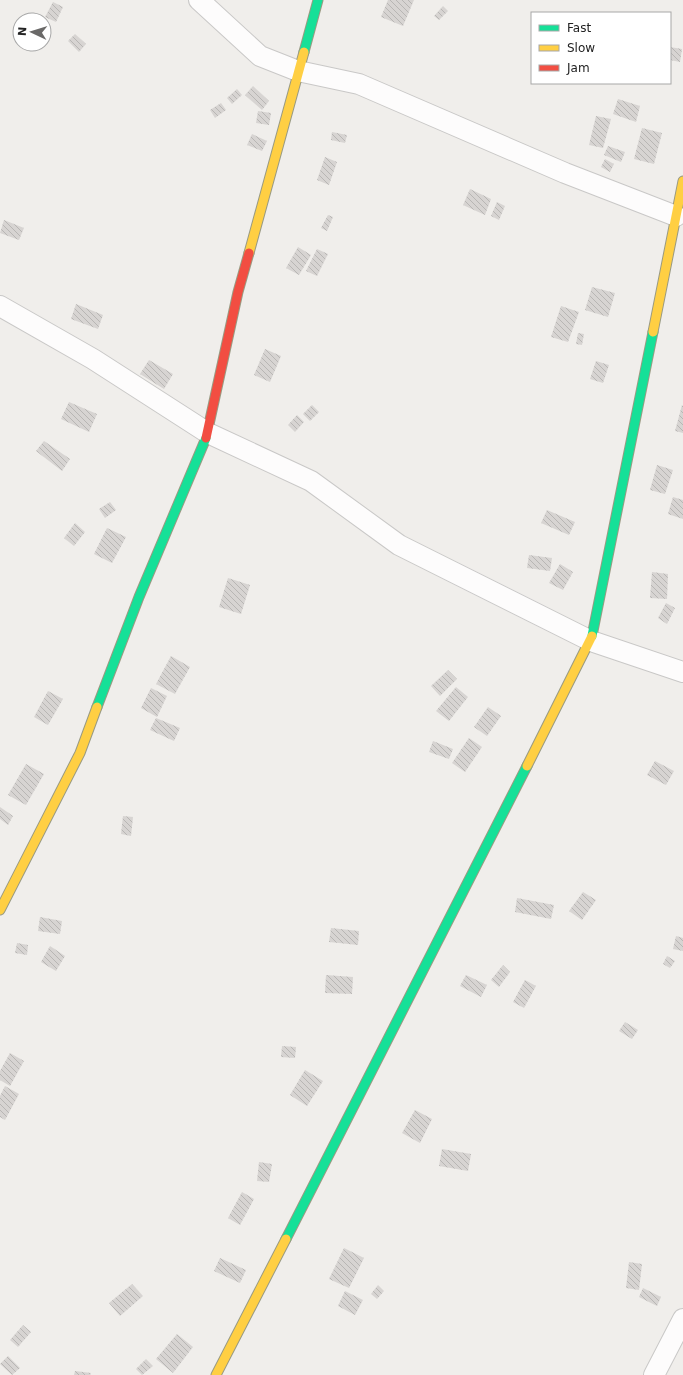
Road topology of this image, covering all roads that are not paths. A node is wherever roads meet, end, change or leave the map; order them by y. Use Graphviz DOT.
graph roads {
  1 [pos="199,0"];
  2 [pos="318,0"];
  3 [pos="298,71"];
  4 [pos="683,181"];
  5 [pos="676,216"];
  6 [pos="0,306"];
  7 [pos="208,433"];
  8 [pos="591,641"];
  9 [pos="683,672"];
  10 [pos="0,910"];
  11 [pos="683,1319"];
  12 [pos="216,1375"];
  13 [pos="654,1375"];
  1 -- 3 [label="street"];
  2 -- 3 [label="street"];
  3 -- 5 [label="street"];
  3 -- 7 [label="street"];
  4 -- 5 [label="street"];
  5 -- 8 [label="street"];
  6 -- 7 [label="street"];
  7 -- 8 [label="street"];
  7 -- 10 [label="street"];
  8 -- 9 [label="street"];
  8 -- 12 [label="street"];
  11 -- 13 [label="street"];
}
